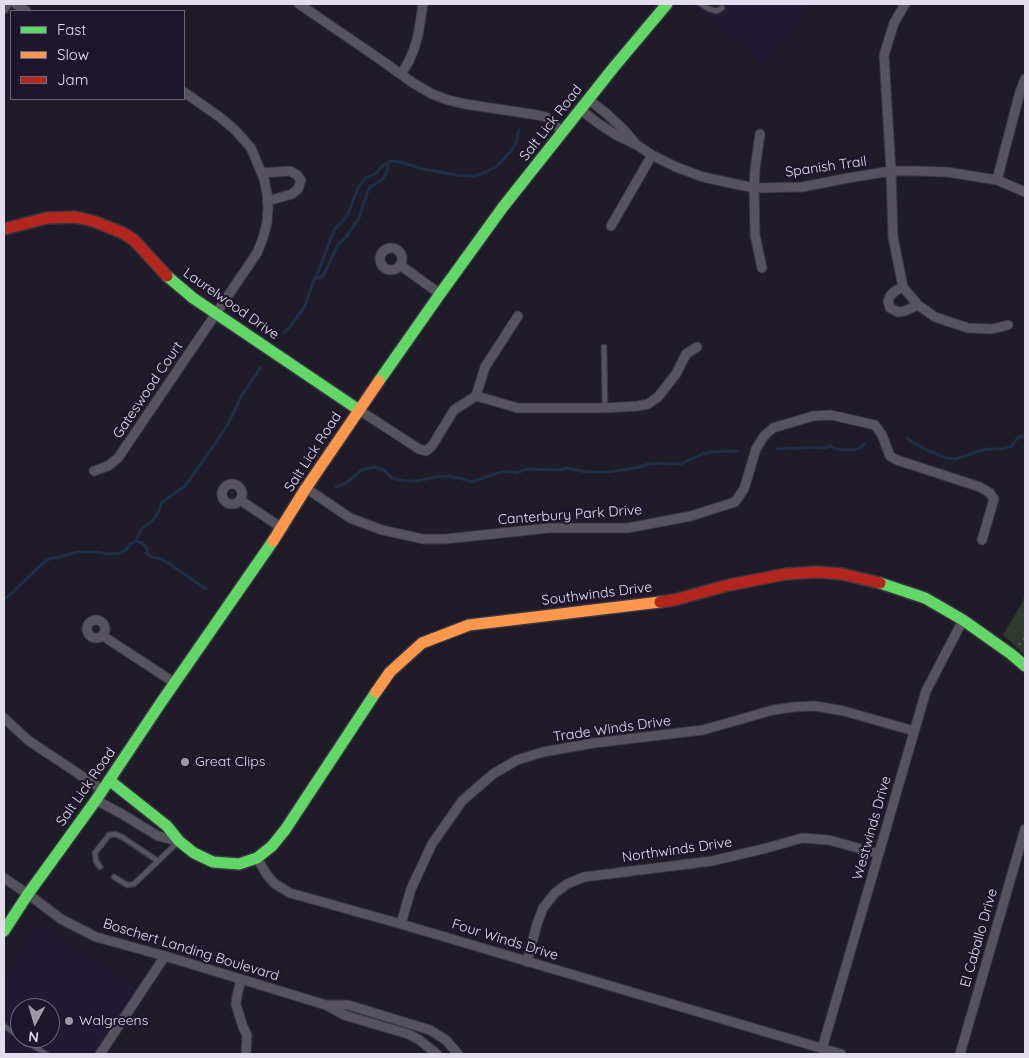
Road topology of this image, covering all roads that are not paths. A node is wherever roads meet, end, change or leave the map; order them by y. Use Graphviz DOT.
graph roads {
  1 [pos="7,4"];
  2 [pos="298,4"];
  3 [pos="423,4"];
  4 [pos="667,4"];
  5 [pos="701,4"];
  6 [pos="905,4"];
  7 [pos="722,8"];
  8 [pos="4,9"];
  9 [pos="401,74"];
  10 [pos="1025,79"];
  11 [pos="185,93"];
  12 [pos="589,100"];
  13 [pos="581,110"];
  14 [pos="563,132"];
  15 [pos="760,134"];
  16 [pos="637,145"];
  17 [pos="652,155"];
  18 [pos="890,171"];
  19 [pos="262,173"];
  20 [pos="996,180"];
  21 [pos="754,188"];
  22 [pos="1025,192"];
  23 [pos="268,201"];
  24 [pos="611,226"];
  25 [pos="4,229"];
  26 [pos="400,265"];
  27 [pos="762,268"];
  28 [pos="903,287"];
  29 [pos="440,294"];
  30 [pos="918,305"];
  31 [pos="217,314"];
  32 [pos="518,316"];
  33 [pos="1008,325"];
  34 [pos="604,348"];
  35 [pos="697,348"];
  36 [pos="476,396"];
  37 [pos="605,408"];
  38 [pos="358,410"];
  39 [pos="94,471"];
  40 [pos="306,488"];
  41 [pos="240,500"];
  42 [pos="282,528"];
  43 [pos="982,540"];
  44 [pos="964,620"];
  45 [pos="103,636"];
  46 [pos="1025,666"];
  47 [pos="175,684"];
  48 [pos="4,718"];
  49 [pos="914,731"];
  50 [pos="109,780"];
  51 [pos="99,795"];
  52 [pos="1025,829"];
  53 [pos="179,841"];
  54 [pos="879,854"];
  55 [pos="257,858"];
  56 [pos="158,862"];
  57 [pos="100,867"];
  58 [pos="114,877"];
  59 [pos="4,878"];
  60 [pos="28,894"];
  61 [pos="401,924"];
  62 [pos="4,931"];
  63 [pos="165,956"];
  64 [pos="527,962"];
  65 [pos="242,980"];
  66 [pos="326,1005"];
  67 [pos="822,1049"];
  68 [pos="100,1054"];
  69 [pos="246,1054"];
  70 [pos="437,1054"];
  71 [pos="458,1054"];
  72 [pos="841,1054"];
  73 [pos="960,1054"];
  1 -- 8 [label="street"];
  2 -- 9 [label="street"];
  3 -- 9 [label="street"];
  4 -- 12 [label="street, Salt Lick Road"];
  5 -- 7 [label="lane"];
  6 -- 18 [label="street"];
  9 -- 14 [label="street"];
  10 -- 20 [label="street"];
  11 -- 19 [label="street, Gateswood Court"];
  12 -- 13 [label="street, Salt Lick Road"];
  12 -- 16 [label="street, Spanish Trail"];
  13 -- 14 [label="street, Salt Lick Road"];
  13 -- 16 [label="street, Spanish Trail"];
  14 -- 29 [label="street, Salt Lick Road"];
  15 -- 21 [label="street"];
  16 -- 17 [label="street, Spanish Trail"];
  17 -- 21 [label="street, Spanish Trail"];
  17 -- 24 [label="street"];
  18 -- 20 [label="street, Spanish Trail"];
  18 -- 21 [label="street, Spanish Trail"];
  18 -- 28 [label="street"];
  19 -- 23 [label="street, Gateswood Court"];
  19 -- 23 [label="street"];
  20 -- 22 [label="street, Spanish Trail"];
  21 -- 27 [label="street"];
  23 -- 31 [label="street, Gateswood Court"];
  25 -- 31 [label="street, Laurelwood Drive"];
  26 -- 29 [label="street"];
  28 -- 30 [label="street"];
  28 -- 30 [label="street"];
  29 -- 38 [label="street, Salt Lick Road"];
  30 -- 33 [label="street"];
  31 -- 38 [label="street, Laurelwood Drive"];
  31 -- 39 [label="street, Gateswood Court"];
  32 -- 36 [label="street"];
  34 -- 37 [label="lane"];
  35 -- 37 [label="street"];
  36 -- 37 [label="street"];
  36 -- 38 [label="street"];
  38 -- 40 [label="street, Salt Lick Road"];
  40 -- 42 [label="street, Salt Lick Road"];
  40 -- 43 [label="street, Canterbury Park Drive"];
  41 -- 42 [label="street"];
  42 -- 47 [label="street, Salt Lick Road"];
  44 -- 46 [label="street, Southwinds Drive"];
  44 -- 49 [label="street, Westwinds Drive"];
  44 -- 55 [label="street, Southwinds Drive"];
  45 -- 47 [label="street"];
  47 -- 50 [label="street, Salt Lick Road"];
  48 -- 51 [label="street"];
  49 -- 54 [label="street, Westwinds Drive"];
  49 -- 61 [label="street, Trade Winds Drive"];
  50 -- 51 [label="street, Salt Lick Road"];
  50 -- 53 [label="street"];
  51 -- 53 [label="street"];
  51 -- 60 [label="street, Salt Lick Road"];
  52 -- 73 [label="street, El Caballo Drive"];
  53 -- 55 [label="street"];
  53 -- 56 [label="lane"];
  54 -- 64 [label="street, Northwinds Drive"];
  54 -- 67 [label="street, Westwinds Drive"];
  55 -- 61 [label="street, Four Winds Drive"];
  56 -- 57 [label="lane"];
  56 -- 58 [label="lane"];
  59 -- 60 [label="street, Boschert Landing Boulevard"];
  60 -- 62 [label="street, Salt Lick Road"];
  60 -- 63 [label="street, Boschert Landing Boulevard"];
  61 -- 64 [label="street, Four Winds Drive"];
  63 -- 65 [label="street, Boschert Landing Boulevard"];
  63 -- 68 [label="street"];
  64 -- 67 [label="street, Four Winds Drive"];
  65 -- 66 [label="street, Boschert Landing Boulevard"];
  65 -- 69 [label="street"];
  66 -- 70 [label="street, Boschert Landing Boulevard"];
  66 -- 71 [label="street, Boschert Landing Boulevard"];
  67 -- 72 [label="street, Four Winds Drive"];
}
